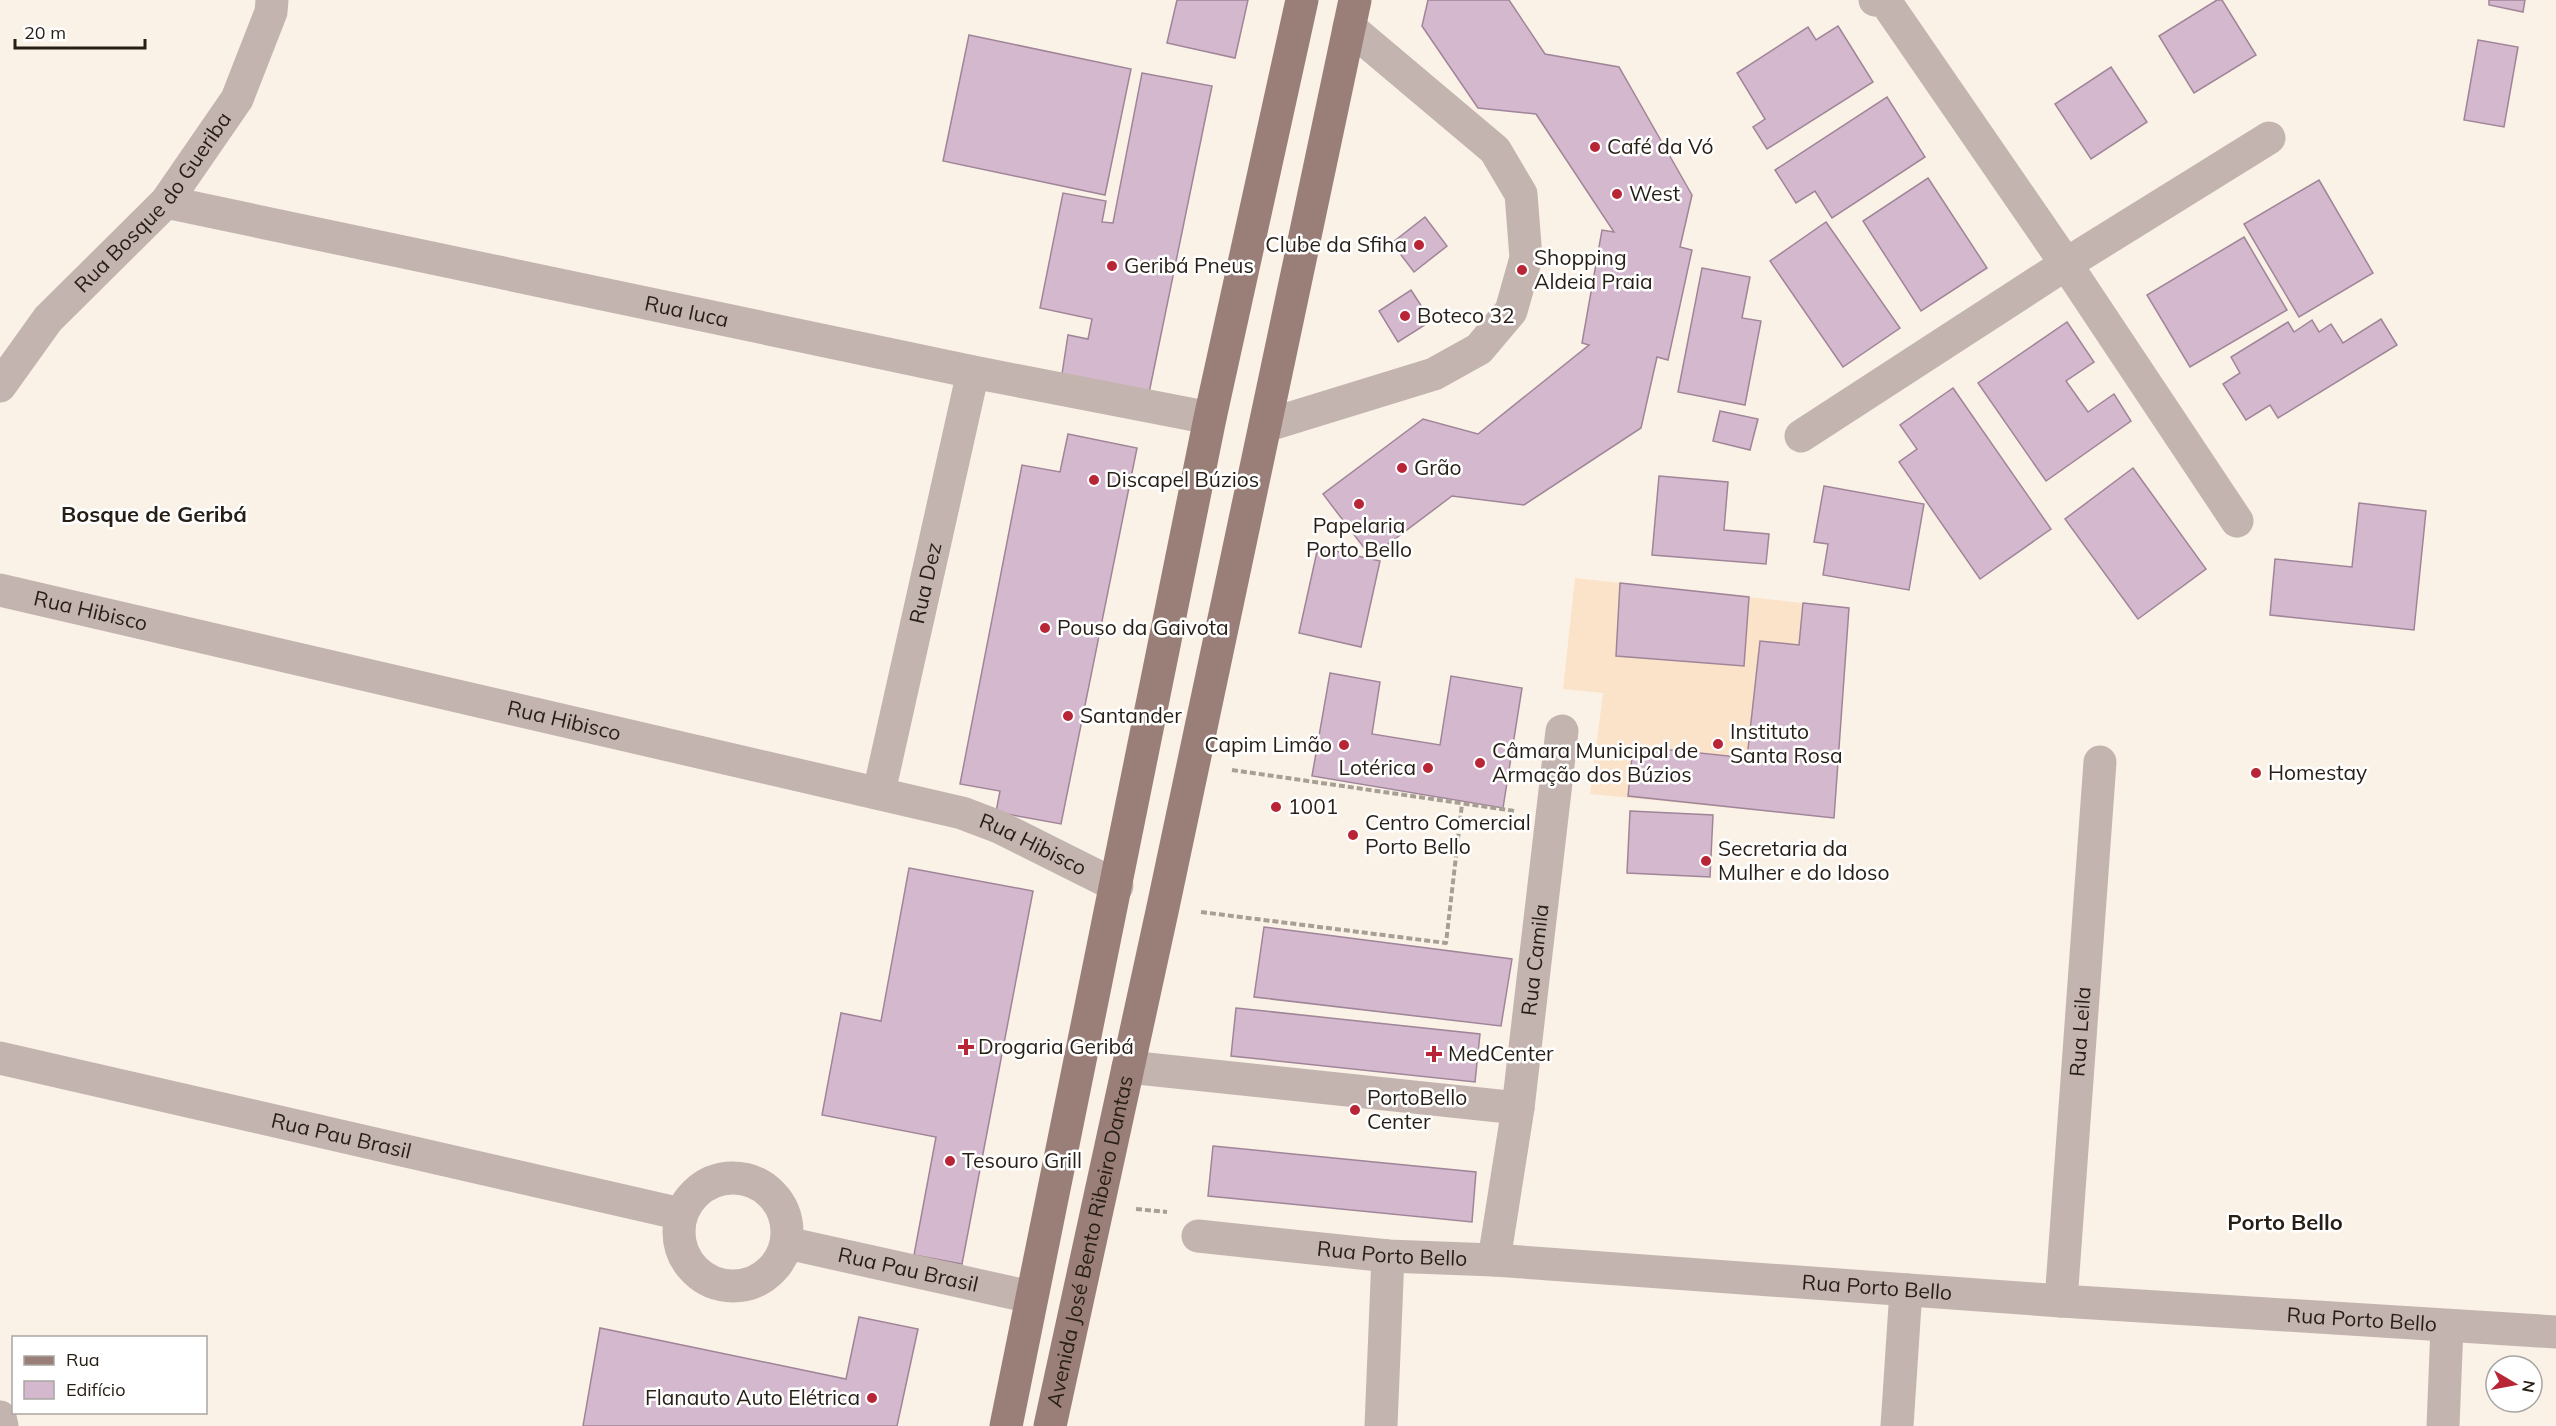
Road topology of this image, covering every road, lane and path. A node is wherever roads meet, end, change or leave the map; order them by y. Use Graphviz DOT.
graph roads {
  1 [pos="1302,0"];
  2 [pos="1882,0"];
  3 [pos="265,4"];
  4 [pos="1352,14"];
  5 [pos="2268,138"];
  6 [pos="166,202"];
  7 [pos="2066,264"];
  8 [pos="973,372"];
  9 [pos="0,387"];
  10 [pos="1210,418"];
  11 [pos="1265,426"];
  12 [pos="1801,436"];
  13 [pos="2237,521"];
  14 [pos="0,590"];
  15 [pos="1562,731"];
  16 [pos="2100,762"];
  17 [pos="1192,764"];
  18 [pos="879,792"];
  19 [pos="1462,804"];
  20 [pos="1551,817"];
  21 [pos="1117,886"];
  22 [pos="1163,907"];
  23 [pos="0,1059"];
  24 [pos="1128,1067"];
  25 [pos="1518,1108"];
  26 [pos="681,1214"];
  27 [pos="1198,1236"];
  28 [pos="787,1243"];
  29 [pos="1388,1256"];
  30 [pos="1494,1260"];
  31 [pos="1906,1290"];
  32 [pos="1031,1297"];
  33 [pos="2061,1301"];
  34 [pos="2447,1326"];
  35 [pos="2556,1332"];
  36 [pos="0,1417"];
  37 [pos="2,1426"];
  38 [pos="1005,1426"];
  39 [pos="1050,1426"];
  40 [pos="1381,1426"];
  41 [pos="1897,1426"];
  42 [pos="2443,1426"];
  1 -- 10 [label="main road"];
  2 -- 7 [label="street"];
  3 -- 6 [label="street, Rua Bosque do Gueriba"];
  4 -- 11 [label="main road, Avenida José Bento Ribeiro Dantas"];
  4 -- 11 [label="street"];
  5 -- 7 [label="street"];
  6 -- 8 [label="street, Rua Iuca"];
  6 -- 9 [label="street, Rua Bosque do Gueriba"];
  7 -- 12 [label="street"];
  7 -- 13 [label="street"];
  8 -- 10 [label="street, Rua Iuca"];
  8 -- 18 [label="street, Rua Dez"];
  10 -- 21 [label="main road"];
  11 -- 17 [label="main road, Avenida José Bento Ribeiro Dantas"];
  14 -- 18 [label="street, Rua Hibisco"];
  15 -- 20 [label="street, Rua Camila"];
  16 -- 33 [label="street, Rua Leila"];
  17 -- 19 [label="path"];
  17 -- 22 [label="main road, Avenida José Bento Ribeiro Dantas"];
  18 -- 21 [label="street, Rua Hibisco"];
  19 -- 20 [label="path"];
  19 -- 22 [label="path"];
  20 -- 25 [label="street, Rua Camila"];
  21 -- 32 [label="main road"];
  22 -- 24 [label="main road, Avenida José Bento Ribeiro Dantas"];
  23 -- 26 [label="street, Rua Pau Brasil"];
  24 -- 25 [label="street"];
  24 -- 39 [label="main road, Avenida José Bento Ribeiro Dantas"];
  25 -- 30 [label="street, Rua Camila"];
  26 -- 28 [label="street"];
  26 -- 28 [label="street"];
  27 -- 29 [label="street, Rua Porto Bello"];
  28 -- 32 [label="street, Rua Pau Brasil"];
  29 -- 30 [label="street, Rua Porto Bello"];
  29 -- 40 [label="street"];
  30 -- 31 [label="street, Rua Porto Bello"];
  31 -- 33 [label="street, Rua Porto Bello"];
  31 -- 41 [label="street"];
  32 -- 38 [label="main road"];
  33 -- 34 [label="street, Rua Porto Bello"];
  34 -- 35 [label="street, Rua Porto Bello"];
  34 -- 42 [label="street"];
  36 -- 37 [label="street"];
}
